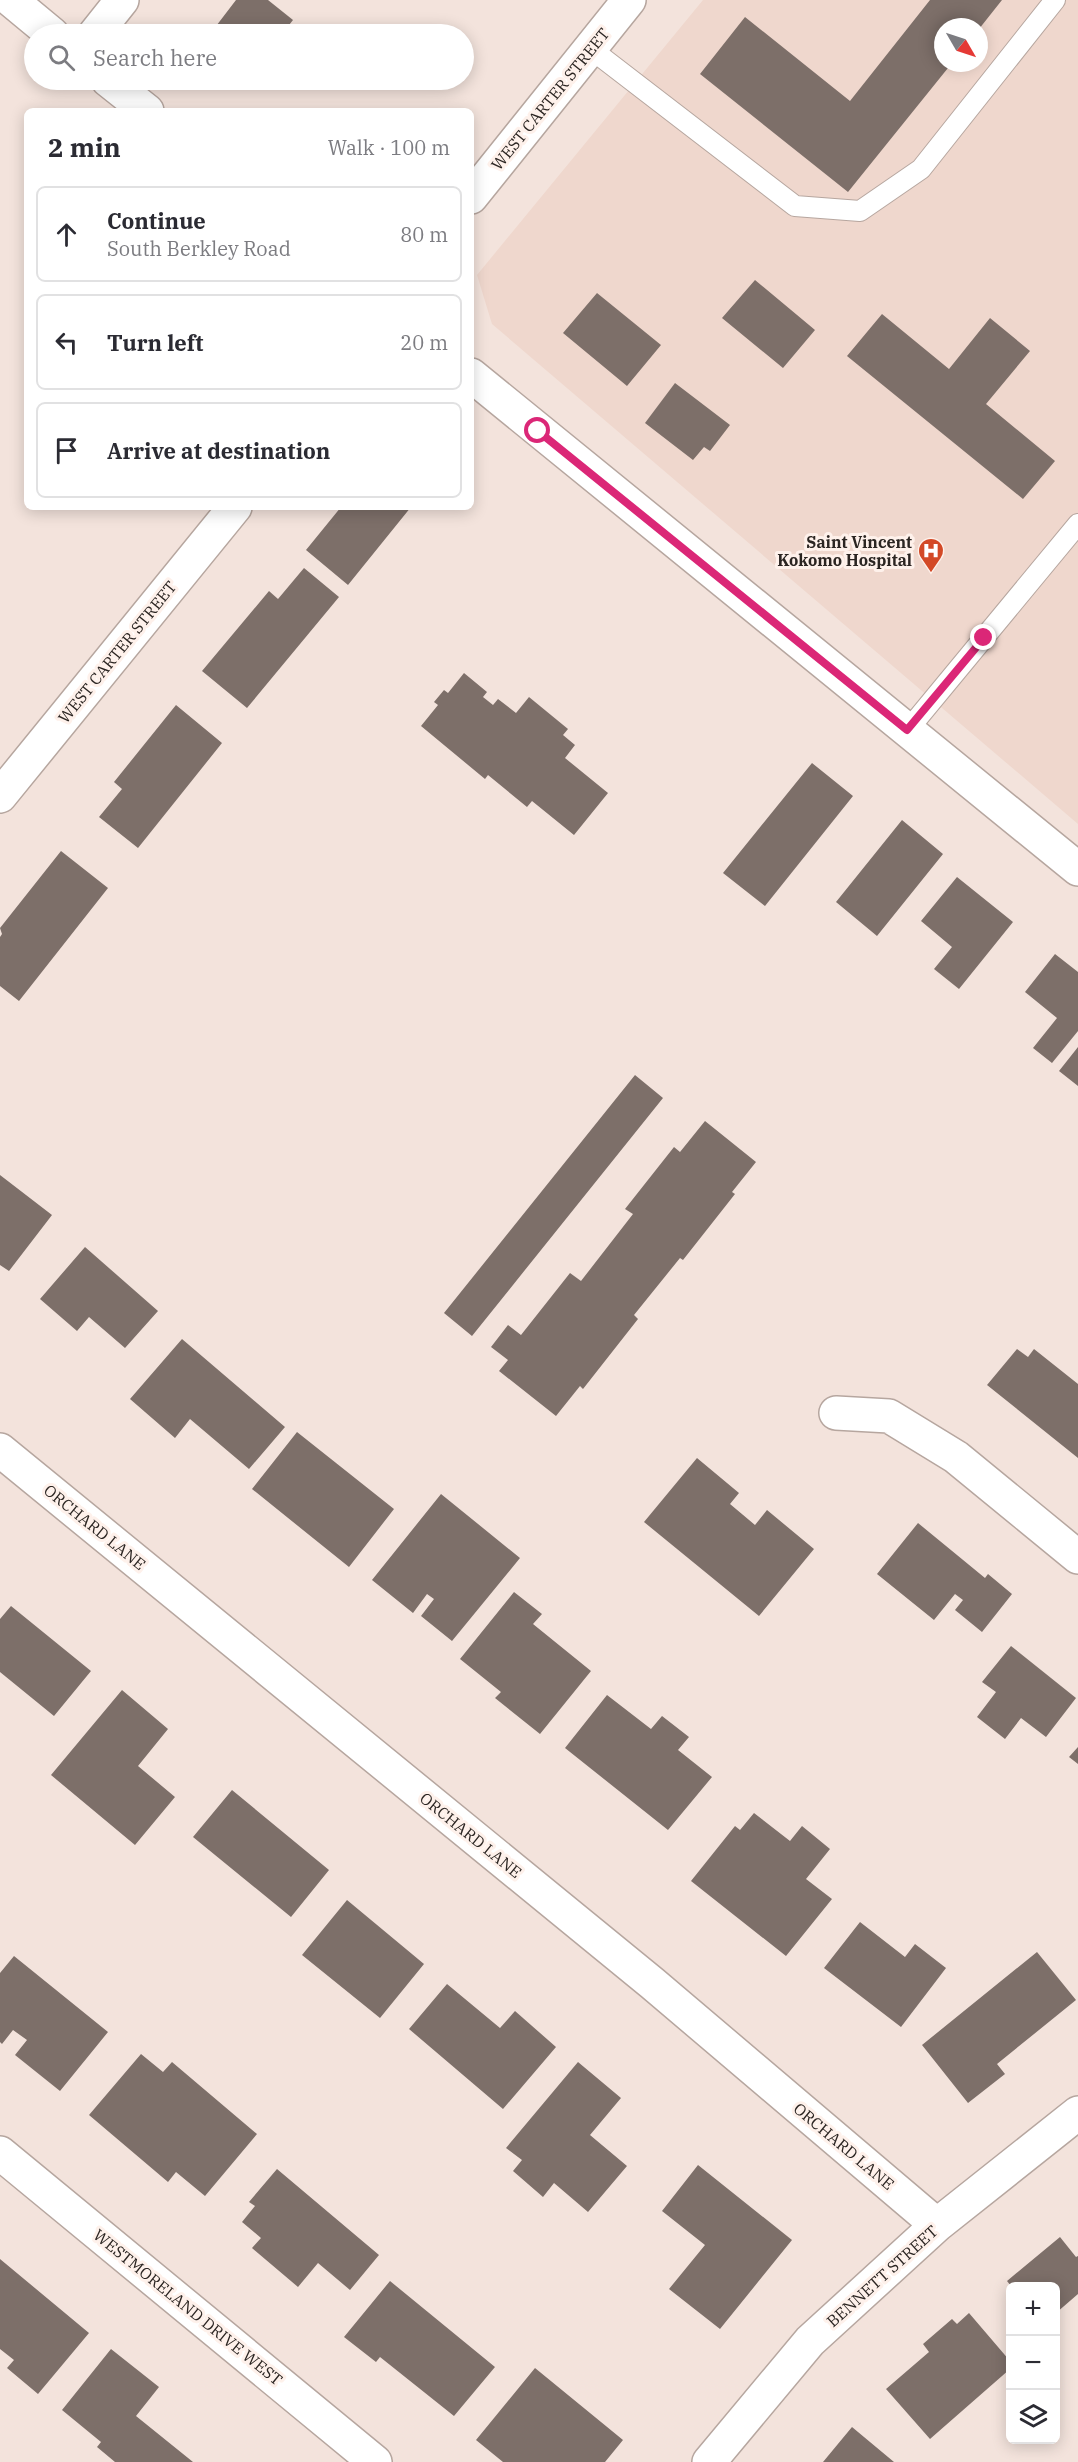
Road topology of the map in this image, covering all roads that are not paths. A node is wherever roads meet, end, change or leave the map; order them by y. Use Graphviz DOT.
graph roads {
  1 [pos="11,0"];
  2 [pos="122,0"];
  3 [pos="629,0"];
  4 [pos="1055,0"];
  5 [pos="40,24"];
  6 [pos="103,24"];
  7 [pos="591,49"];
  8 [pos="121,90"];
  9 [pos="143,108"];
  10 [pos="474,193"];
  11 [pos="474,377"];
  12 [pos="233,510"];
  13 [pos="1078,524"];
  14 [pos="907,730"];
  15 [pos="0,796"];
  16 [pos="1078,869"];
  17 [pos="836,1413"];
  18 [pos="0,1450"];
  19 [pos="1078,1557"];
  20 [pos="1078,2113"];
  21 [pos="0,2153"];
  22 [pos="937,2225"];
  23 [pos="375,2462"];
  24 [pos="709,2462"];
  1 -- 5 [label="street"];
  2 -- 6 [label="street"];
  3 -- 7 [label="street, WEST CARTER STREET"];
  4 -- 7 [label="lane"];
  7 -- 10 [label="street, WEST CARTER STREET"];
  8 -- 9 [label="street"];
  11 -- 14 [label="street"];
  12 -- 15 [label="street, WEST CARTER STREET"];
  13 -- 14 [label="lane"];
  14 -- 16 [label="street"];
  17 -- 19 [label="street"];
  18 -- 22 [label="street, ORCHARD LANE"];
  20 -- 22 [label="street, BENNETT STREET"];
  21 -- 23 [label="street, WESTMORELAND DRIVE WEST"];
  22 -- 24 [label="street, BENNETT STREET"];
}
